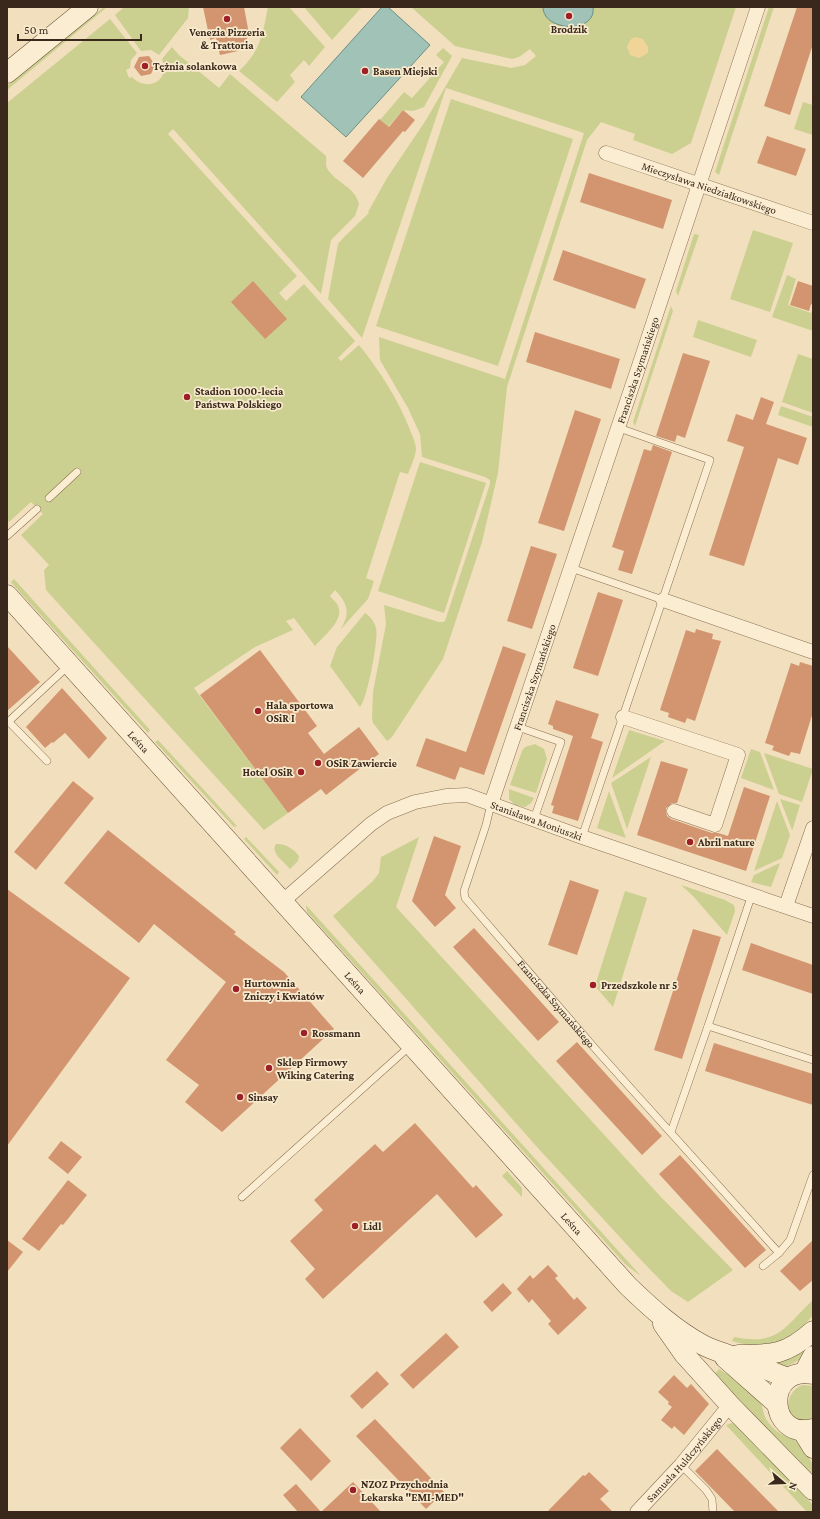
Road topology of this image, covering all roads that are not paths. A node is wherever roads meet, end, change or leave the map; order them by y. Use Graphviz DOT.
graph roads {
  1 [pos="88,7"];
  2 [pos="758,7"];
  3 [pos="7,73"];
  4 [pos="606,153"];
  5 [pos="699,185"];
  6 [pos="812,221"];
  7 [pos="618,428"];
  8 [pos="77,472"];
  9 [pos="49,498"];
  10 [pos="37,508"];
  11 [pos="7,536"];
  12 [pos="571,568"];
  13 [pos="7,595"];
  14 [pos="663,600"];
  15 [pos="813,652"];
  16 [pos="69,664"];
  17 [pos="623,717"];
  18 [pos="8,722"];
  19 [pos="518,727"];
  20 [pos="47,761"];
  21 [pos="491,804"];
  22 [pos="674,811"];
  23 [pos="534,819"];
  24 [pos="813,828"];
  25 [pos="582,837"];
  26 [pos="752,894"];
  27 [pos="283,901"];
  28 [pos="786,906"];
  29 [pos="813,916"];
  30 [pos="708,1026"];
  31 [pos="412,1044"];
  32 [pos="813,1060"];
  33 [pos="671,1132"];
  34 [pos="813,1176"];
  35 [pos="242,1198"];
  36 [pos="779,1253"];
  37 [pos="763,1266"];
  38 [pos="656,1312"];
  39 [pos="813,1331"];
  40 [pos="725,1354"];
  41 [pos="804,1370"];
  42 [pos="776,1402"];
  43 [pos="730,1405"];
  44 [pos="807,1430"];
  45 [pos="813,1448"];
  46 [pos="681,1465"];
  47 [pos="813,1490"];
  48 [pos="637,1512"];
  49 [pos="713,1512"];
  1 -- 3 [label="street"];
  2 -- 5 [label="street, Franciszka Szymańskiego"];
  4 -- 5 [label="street, Mieczysława Niedziałkowskiego"];
  5 -- 6 [label="street, Mieczysława Niedziałkowskiego"];
  5 -- 7 [label="street, Franciszka Szymańskiego"];
  7 -- 12 [label="street, Franciszka Szymańskiego"];
  7 -- 14 [label="lane"];
  8 -- 9 [label="lane"];
  10 -- 11 [label="lane"];
  12 -- 14 [label="lane"];
  12 -- 19 [label="street, Franciszka Szymańskiego"];
  13 -- 16 [label="street, Leśna"];
  14 -- 15 [label="street"];
  14 -- 17 [label="lane"];
  16 -- 18 [label="lane"];
  16 -- 27 [label="street, Leśna"];
  17 -- 22 [label="street"];
  17 -- 25 [label="lane"];
  18 -- 20 [label="lane"];
  19 -- 21 [label="street, Franciszka Szymańskiego"];
  19 -- 23 [label="lane"];
  21 -- 23 [label="street, Stanisława Moniuszki"];
  21 -- 27 [label="street, Stanisława Moniuszki"];
  21 -- 33 [label="lane, Franciszka Szymańskiego"];
  23 -- 25 [label="street, Stanisława Moniuszki"];
  24 -- 28 [label="street"];
  25 -- 26 [label="street, Stanisława Moniuszki"];
  26 -- 28 [label="street, Stanisława Moniuszki"];
  26 -- 30 [label="lane"];
  27 -- 31 [label="street, Leśna"];
  28 -- 29 [label="street, Stanisława Moniuszki"];
  30 -- 32 [label="lane"];
  30 -- 33 [label="lane"];
  31 -- 35 [label="lane"];
  31 -- 38 [label="street, Leśna"];
  33 -- 36 [label="lane, Franciszka Szymańskiego"];
  34 -- 36 [label="lane"];
  36 -- 37 [label="lane"];
  38 -- 40 [label="street, Leśna"];
  38 -- 43 [label="street"];
  39 -- 40 [label="street"];
  40 -- 41 [label="street, Leśna"];
  40 -- 42 [label="street, Leśna"];
  41 -- 42 [label="street"];
  42 -- 44 [label="street"];
  43 -- 46 [label="street, Samuela Huldczyńskiego"];
  43 -- 47 [label="street"];
  44 -- 45 [label="street"];
  46 -- 48 [label="street, Samuela Huldczyńskiego"];
  46 -- 49 [label="lane"];
}
